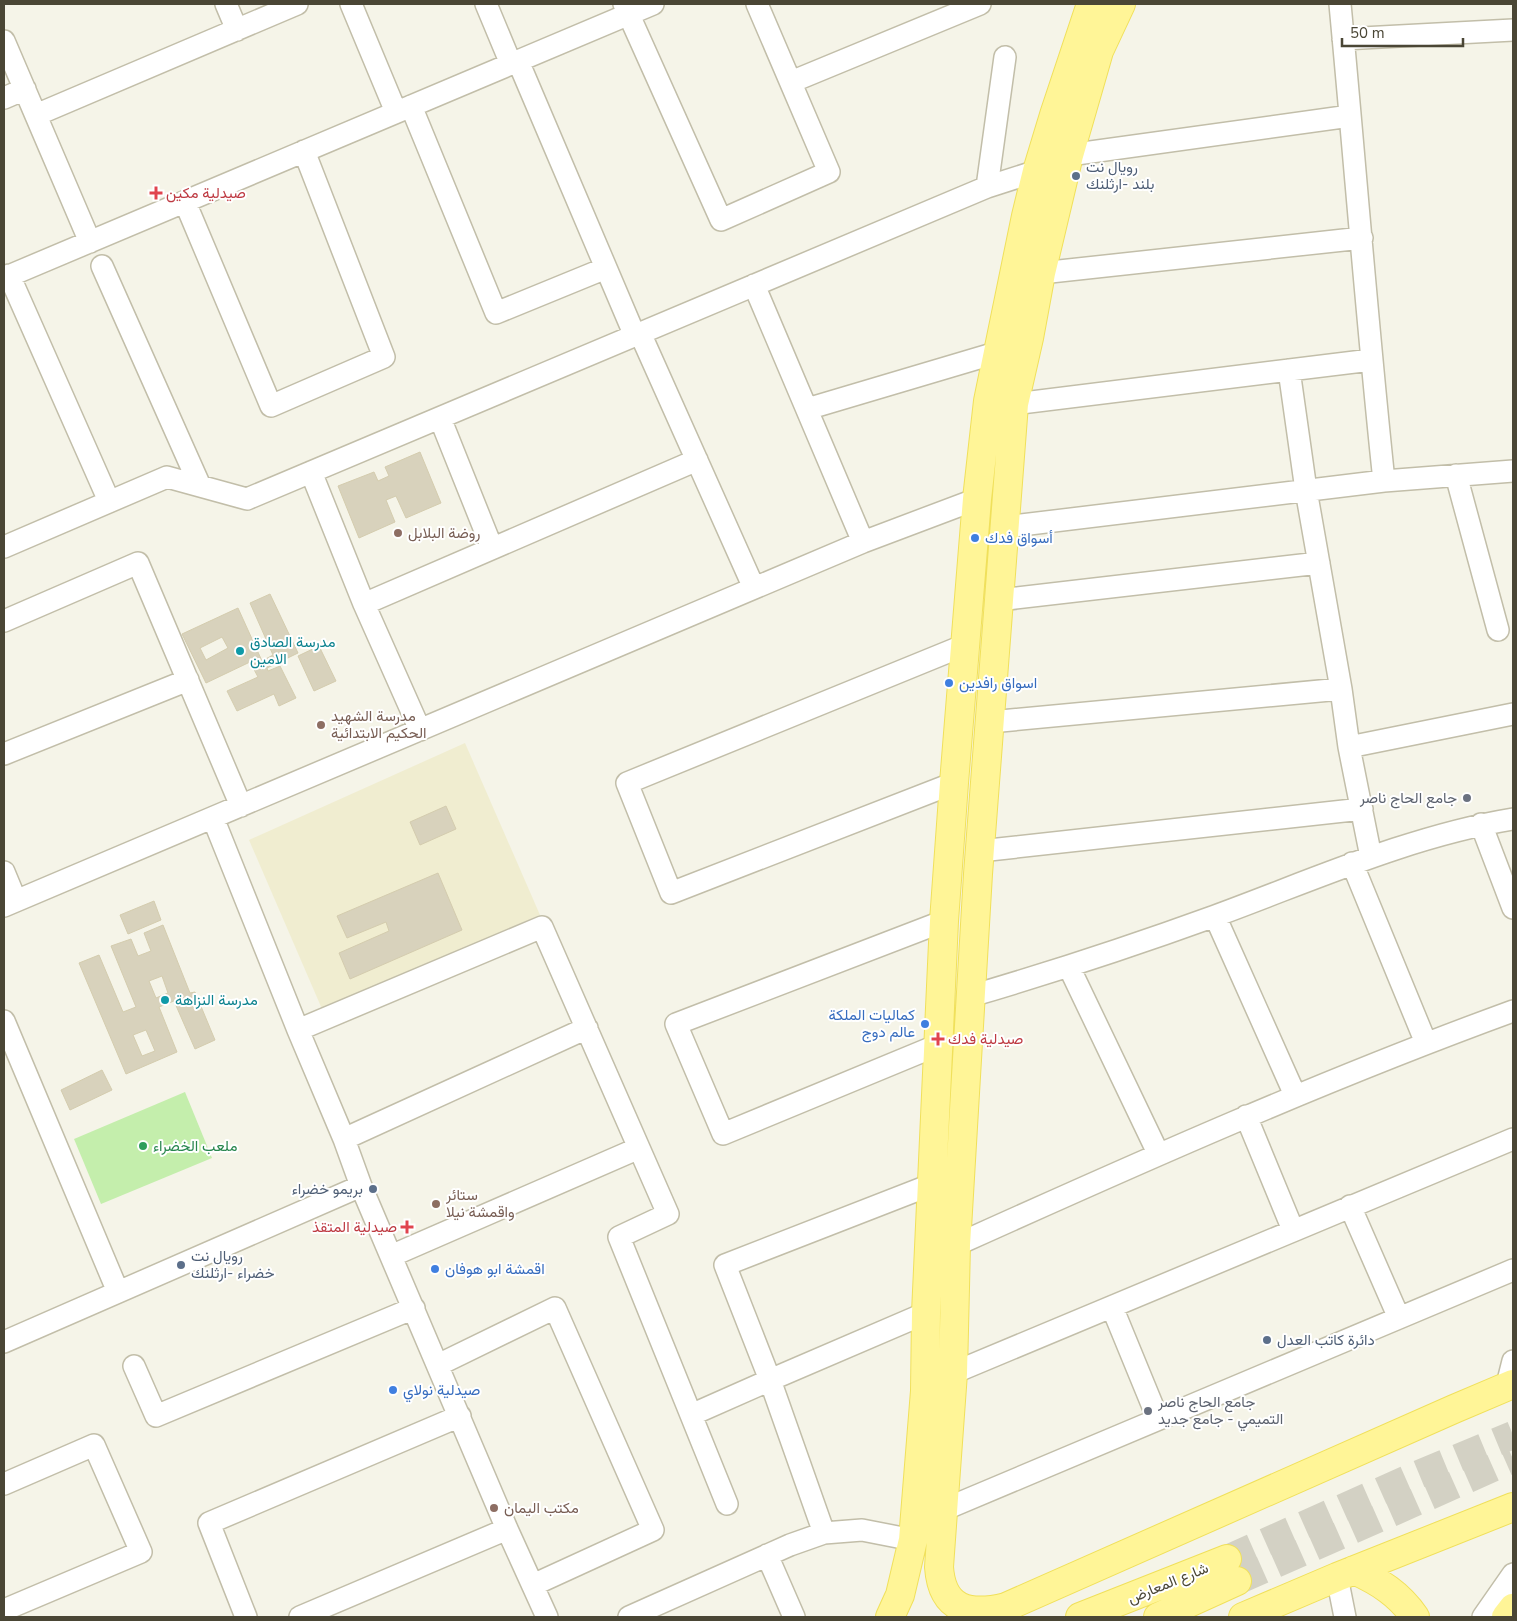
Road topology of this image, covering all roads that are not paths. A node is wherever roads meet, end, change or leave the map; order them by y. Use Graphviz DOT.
graph roads {
  1 [pos="226,4"];
  2 [pos="297,4"];
  3 [pos="351,4"];
  4 [pos="486,4"];
  5 [pos="653,4"];
  6 [pos="757,4"];
  7 [pos="980,4"];
  8 [pos="1091,4"];
  9 [pos="1121,4"];
  10 [pos="1340,4"];
  11 [pos="626,9"];
  12 [pos="237,30"];
  13 [pos="1513,30"];
  14 [pos="1343,39"];
  15 [pos="4,41"];
  16 [pos="1005,56"];
  17 [pos="515,62"];
  18 [pos="791,82"];
  19 [pos="24,89"];
  20 [pos="4,98"];
  21 [pos="404,109"];
  22 [pos="36,115"];
  23 [pos="1350,116"];
  24 [pos="304,151"];
  25 [pos="1069,154"];
  26 [pos="1037,171"];
  27 [pos="987,187"];
  28 [pos="185,202"];
  29 [pos="1362,238"];
  30 [pos="90,242"];
  31 [pos="102,266"];
  32 [pos="606,268"];
  33 [pos="1040,273"];
  34 [pos="6,277"];
  35 [pos="754,285"];
  36 [pos="637,335"];
  37 [pos="999,352"];
  38 [pos="1371,360"];
  39 [pos="1289,370"];
  40 [pos="1014,404"];
  41 [pos="806,409"];
  42 [pos="440,418"];
  43 [pos="697,460"];
  44 [pos="1513,471"];
  45 [pos="311,472"];
  46 [pos="1456,475"];
  47 [pos="1384,481"];
  48 [pos="200,486"];
  49 [pos="1306,490"];
  50 [pos="978,499"];
  51 [pos="109,502"];
  52 [pos="1004,527"];
  53 [pos="863,542"];
  54 [pos="4,547"];
  55 [pos="492,548"];
  56 [pos="1319,564"];
  57 [pos="754,588"];
  58 [pos="999,600"];
  59 [pos="364,604"];
  60 [pos="4,621"];
  61 [pos="1498,630"];
  62 [pos="965,645"];
  63 [pos="188,680"];
  64 [pos="1341,688"];
  65 [pos="1513,714"];
  66 [pos="990,722"];
  67 [pos="420,730"];
  68 [pos="1349,747"];
  69 [pos="4,754"];
  70 [pos="954,783"];
  71 [pos="241,806"];
  72 [pos="1362,809"];
  73 [pos="213,818"];
  74 [pos="1513,819"];
  75 [pos="1481,824"];
  76 [pos="1361,860"];
  77 [pos="979,863"];
  78 [pos="4,872"];
  79 [pos="948,873"];
  80 [pos="10,903"];
  81 [pos="1513,908"];
  82 [pos="1215,916"];
  83 [pos="944,921"];
  84 [pos="1069,967"];
  85 [pos="971,996"];
  86 [pos="1513,1011"];
  87 [pos="4,1021"];
  88 [pos="586,1028"];
  89 [pos="298,1030"];
  90 [pos="1426,1043"];
  91 [pos="938,1045"];
  92 [pos="1295,1095"];
  93 [pos="1246,1116"];
  94 [pos="344,1139"];
  95 [pos="1513,1139"];
  96 [pos="639,1148"];
  97 [pos="1158,1153"];
  98 [pos="933,1184"];
  99 [pos="361,1186"];
  100 [pos="1350,1206"];
  101 [pos="1293,1230"];
  102 [pos="956,1244"];
  103 [pos="391,1256"];
  104 [pos="1513,1270"];
  105 [pos="118,1292"];
  106 [pos="1112,1307"];
  107 [pos="414,1308"];
  108 [pos="926,1313"];
  109 [pos="1399,1318"];
  110 [pos="4,1342"];
  111 [pos="438,1365"];
  112 [pos="134,1366"];
  113 [pos="953,1372"];
  114 [pos="770,1380"];
  115 [pos="1512,1388"];
  116 [pos="691,1415"];
  117 [pos="460,1416"];
  118 [pos="1158,1419"];
  119 [pos="4,1484"];
  120 [pos="916,1493"];
  121 [pos="944,1503"];
  122 [pos="727,1504"];
  123 [pos="1513,1507"];
  124 [pos="507,1529"];
  125 [pos="824,1533"];
  126 [pos="913,1540"];
  127 [pos="768,1554"];
  128 [pos="1346,1573"];
  129 [pos="1513,1574"];
  130 [pos="533,1584"];
  131 [pos="1513,1608"];
  132 [pos="1027,1609"];
  133 [pos="4,1610"];
  134 [pos="246,1617"];
  135 [pos="300,1617"];
  136 [pos="548,1617"];
  137 [pos="629,1617"];
  138 [pos="794,1617"];
  139 [pos="890,1617"];
  140 [pos="1080,1617"];
  141 [pos="1158,1617"];
  142 [pos="1242,1617"];
  143 [pos="1345,1617"];
  144 [pos="1415,1617"];
  145 [pos="1483,1617"];
  146 [pos="1506,1617"];
  1 -- 12 [label="street"];
  2 -- 12 [label="street"];
  3 -- 21 [label="street"];
  4 -- 17 [label="street"];
  5 -- 11 [label="street"];
  6 -- 18 [label="street"];
  7 -- 18 [label="street"];
  8 -- 26 [label="main road"];
  9 -- 25 [label="main road"];
  10 -- 14 [label="street"];
  11 -- 17 [label="street"];
  11 -- 18 [label="street"];
  12 -- 22 [label="street"];
  13 -- 14 [label="street"];
  14 -- 23 [label="street"];
  15 -- 19 [label="street"];
  16 -- 27 [label="street"];
  17 -- 21 [label="street"];
  17 -- 32 [label="street"];
  19 -- 20 [label="street"];
  19 -- 22 [label="street"];
  21 -- 24 [label="street"];
  21 -- 32 [label="street"];
  22 -- 30 [label="street"];
  23 -- 25 [label="street"];
  23 -- 29 [label="street"];
  24 -- 28 [label="street"];
  24 -- 28 [label="street"];
  25 -- 33 [label="main road"];
  26 -- 27 [label="street"];
  26 -- 37 [label="main road"];
  27 -- 35 [label="street"];
  28 -- 30 [label="street"];
  29 -- 33 [label="street"];
  29 -- 38 [label="street"];
  30 -- 34 [label="street"];
  31 -- 48 [label="street"];
  32 -- 36 [label="street"];
  33 -- 40 [label="main road"];
  34 -- 51 [label="street"];
  35 -- 36 [label="street"];
  35 -- 41 [label="street"];
  36 -- 42 [label="street"];
  36 -- 43 [label="street"];
  37 -- 41 [label="street"];
  37 -- 50 [label="main road"];
  38 -- 39 [label="street"];
  38 -- 47 [label="street"];
  39 -- 40 [label="street"];
  39 -- 49 [label="street"];
  40 -- 52 [label="main road"];
  41 -- 53 [label="street"];
  42 -- 45 [label="street"];
  42 -- 55 [label="street"];
  43 -- 55 [label="street"];
  43 -- 57 [label="street"];
  44 -- 46 [label="street"];
  45 -- 48 [label="street"];
  45 -- 59 [label="street"];
  46 -- 47 [label="street"];
  46 -- 61 [label="street"];
  47 -- 49 [label="street"];
  48 -- 51 [label="street"];
  49 -- 52 [label="street"];
  49 -- 56 [label="street"];
  50 -- 53 [label="street"];
  50 -- 62 [label="main road"];
  51 -- 54 [label="street"];
  52 -- 58 [label="main road"];
  53 -- 57 [label="street"];
  55 -- 59 [label="street"];
  56 -- 58 [label="street"];
  56 -- 64 [label="street"];
  57 -- 67 [label="street"];
  58 -- 66 [label="main road"];
  59 -- 67 [label="street"];
  60 -- 63 [label="street"];
  62 -- 70 [label="main road"];
  62 -- 70 [label="street"];
  63 -- 69 [label="street"];
  63 -- 71 [label="street"];
  64 -- 66 [label="street"];
  64 -- 68 [label="street"];
  65 -- 68 [label="street"];
  66 -- 77 [label="main road"];
  67 -- 71 [label="street"];
  68 -- 72 [label="street"];
  70 -- 79 [label="main road"];
  71 -- 73 [label="street"];
  72 -- 76 [label="street"];
  72 -- 77 [label="street"];
  73 -- 80 [label="street"];
  73 -- 89 [label="street"];
  74 -- 75 [label="street"];
  75 -- 76 [label="street"];
  75 -- 81 [label="street"];
  76 -- 82 [label="street"];
  76 -- 90 [label="street"];
  77 -- 79 [label="main road"];
  77 -- 85 [label="main road"];
  78 -- 80 [label="street"];
  79 -- 83 [label="main road"];
  82 -- 84 [label="street"];
  82 -- 92 [label="street"];
  83 -- 91 [label="main road"];
  83 -- 91 [label="street"];
  84 -- 85 [label="street"];
  84 -- 97 [label="street"];
  85 -- 102 [label="main road"];
  86 -- 90 [label="street"];
  87 -- 105 [label="street"];
  88 -- 89 [label="street"];
  88 -- 94 [label="street"];
  88 -- 96 [label="street"];
  89 -- 94 [label="street"];
  90 -- 92 [label="street"];
  91 -- 98 [label="main road"];
  92 -- 93 [label="street"];
  93 -- 97 [label="street"];
  93 -- 101 [label="street"];
  94 -- 99 [label="street"];
  95 -- 100 [label="street"];
  96 -- 103 [label="street"];
  96 -- 116 [label="street"];
  97 -- 102 [label="street"];
  98 -- 108 [label="main road"];
  98 -- 114 [label="street"];
  99 -- 103 [label="street"];
  99 -- 105 [label="street"];
  100 -- 101 [label="street"];
  100 -- 109 [label="street"];
  101 -- 106 [label="street"];
  102 -- 113 [label="main road"];
  103 -- 107 [label="street"];
  104 -- 109 [label="street"];
  105 -- 110 [label="street"];
  106 -- 113 [label="street"];
  106 -- 118 [label="street"];
  107 -- 111 [label="street"];
  107 -- 112 [label="street"];
  108 -- 114 [label="street"];
  108 -- 120 [label="main road"];
  109 -- 118 [label="street"];
  111 -- 117 [label="street"];
  111 -- 130 [label="street"];
  113 -- 121 [label="main road"];
  114 -- 116 [label="street"];
  114 -- 125 [label="street"];
  115 -- 132 [label="main road"];
  116 -- 122 [label="street"];
  117 -- 124 [label="street"];
  117 -- 134 [label="street"];
  118 -- 121 [label="street"];
  119 -- 133 [label="street"];
  120 -- 121 [label="main road"];
  120 -- 126 [label="main road"];
  121 -- 132 [label="main road"];
  123 -- 128 [label="main road"];
  124 -- 130 [label="street"];
  124 -- 135 [label="street"];
  125 -- 126 [label="street"];
  125 -- 127 [label="street"];
  126 -- 139 [label="main road"];
  127 -- 137 [label="street"];
  127 -- 138 [label="street"];
  128 -- 142 [label="main road"];
  128 -- 143 [label="street"];
  128 -- 144 [label="main road"];
  129 -- 145 [label="street"];
  130 -- 136 [label="street"];
  131 -- 146 [label="main road"];
  140 -- 141 [label="main road, شارع المعارض"];
}
